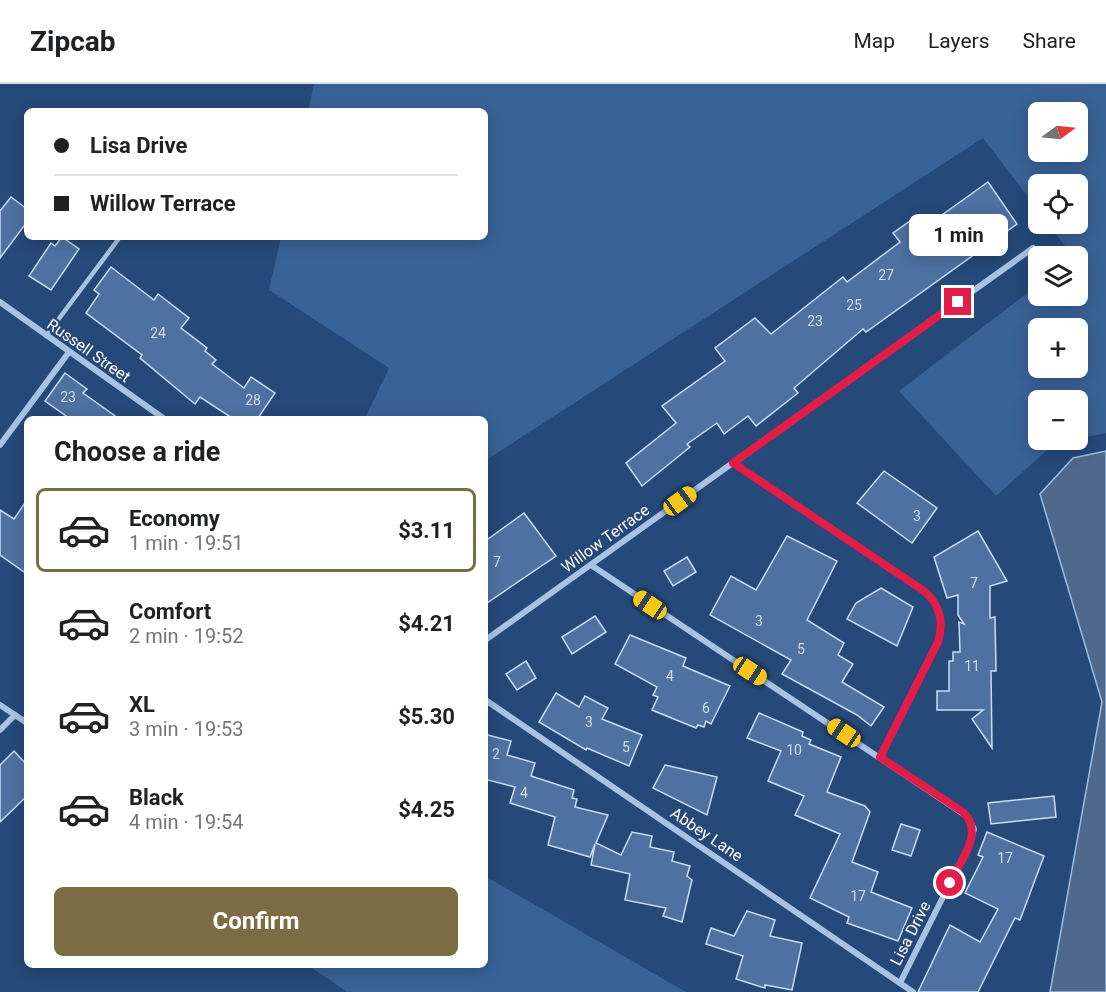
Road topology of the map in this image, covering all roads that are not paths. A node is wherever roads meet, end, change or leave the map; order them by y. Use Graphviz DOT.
graph roads {
  1 [pos="118,240"];
  2 [pos="1028,252"];
  3 [pos="0,302"];
  4 [pos="46,336"];
  5 [pos="69,352"];
  6 [pos="160,416"];
  7 [pos="0,445"];
  8 [pos="733,463"];
  9 [pos="591,565"];
  10 [pos="488,638"];
  11 [pos="488,702"];
  12 [pos="0,705"];
  13 [pos="15,715"];
  14 [pos="24,721"];
  15 [pos="0,730"];
  16 [pos="880,757"];
  17 [pos="900,983"];
  18 [pos="913,992"];
  1 -- 4 [label="lane"];
  2 -- 8 [label="street, Willow Terrace"];
  3 -- 4 [label="street, Russell Street"];
  4 -- 5 [label="street, Russell Street"];
  5 -- 6 [label="street, Russell Street"];
  5 -- 7 [label="street"];
  8 -- 9 [label="street, Willow Terrace"];
  8 -- 16 [label="street"];
  9 -- 10 [label="street, Willow Terrace"];
  9 -- 16 [label="street, Lisa Drive"];
  11 -- 17 [label="street, Abbey Lane"];
  12 -- 13 [label="street"];
  13 -- 14 [label="street"];
  13 -- 15 [label="street"];
  16 -- 17 [label="street, Lisa Drive"];
  17 -- 18 [label="street, Abbey Lane"];
}
